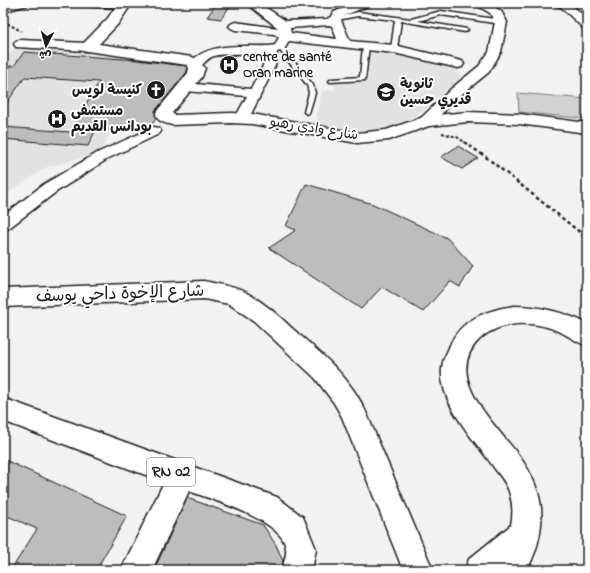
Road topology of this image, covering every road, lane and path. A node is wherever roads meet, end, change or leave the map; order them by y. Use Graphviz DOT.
graph roads {
  1 [pos="23,3"];
  2 [pos="81,3"];
  3 [pos="246,3"];
  4 [pos="252,3"];
  5 [pos="366,3"];
  6 [pos="479,3"];
  7 [pos="559,3"];
  8 [pos="124,4"];
  9 [pos="3,9"];
  10 [pos="398,19"];
  11 [pos="333,20"];
  12 [pos="3,21"];
  13 [pos="408,21"];
  14 [pos="501,22"];
  15 [pos="235,26"];
  16 [pos="587,26"];
  17 [pos="465,30"];
  18 [pos="21,31"];
  19 [pos="280,39"];
  20 [pos="223,40"];
  21 [pos="20,44"];
  22 [pos="345,44"];
  23 [pos="366,46"];
  24 [pos="87,47"];
  25 [pos="394,49"];
  26 [pos="458,64"];
  27 [pos="195,65"];
  28 [pos="332,81"];
  29 [pos="185,87"];
  30 [pos="255,93"];
  31 [pos="307,112"];
  32 [pos="242,118"];
  33 [pos="420,124"];
  34 [pos="587,128"];
  35 [pos="154,131"];
  36 [pos="3,224"];
  37 [pos="587,238"];
  38 [pos="3,298"];
  39 [pos="587,336"];
  40 [pos="3,409"];
  41 [pos="182,476"];
  42 [pos="525,533"];
  43 [pos="136,570"];
  44 [pos="297,570"];
  45 [pos="418,570"];
  46 [pos="480,570"];
  47 [pos="508,570"];
  1 -- 9 [label="street"];
  2 -- 8 [label="street"];
  3 -- 15 [label="street"];
  4 -- 19 [label="street"];
  5 -- 11 [label="street"];
  6 -- 14 [label="street"];
  7 -- 16 [label="street"];
  8 -- 24 [label="street"];
  10 -- 11 [label="lane"];
  10 -- 13 [label="lane"];
  10 -- 25 [label="lane"];
  11 -- 19 [label="street"];
  11 -- 22 [label="street"];
  12 -- 18 [label="path"];
  13 -- 14 [label="lane"];
  13 -- 17 [label="lane"];
  14 -- 33 [label="street"];
  15 -- 19 [label="street"];
  15 -- 20 [label="street"];
  19 -- 22 [label="street"];
  19 -- 27 [label="street"];
  19 -- 30 [label="street"];
  19 -- 31 [label="lane"];
  21 -- 24 [label="street"];
  22 -- 23 [label="street"];
  23 -- 25 [label="street"];
  23 -- 28 [label="lane"];
  24 -- 27 [label="street"];
  25 -- 26 [label="street"];
  27 -- 29 [label="street"];
  29 -- 30 [label="street"];
  29 -- 32 [label="street, شارع وادي رهيو"];
  30 -- 32 [label="street"];
  32 -- 33 [label="street, شارع وادي رهيو"];
  33 -- 34 [label="street, شارع وادي رهيو"];
  33 -- 37 [label="path"];
  35 -- 36 [label="street"];
  38 -- 45 [label="street, شارع الإخوة داحي يوسف"];
  39 -- 42 [label="street"];
  40 -- 41 [label="street, RN 02"];
  41 -- 43 [label="street"];
  41 -- 44 [label="street, RN 02"];
  42 -- 46 [label="street"];
  42 -- 47 [label="street"];
}
